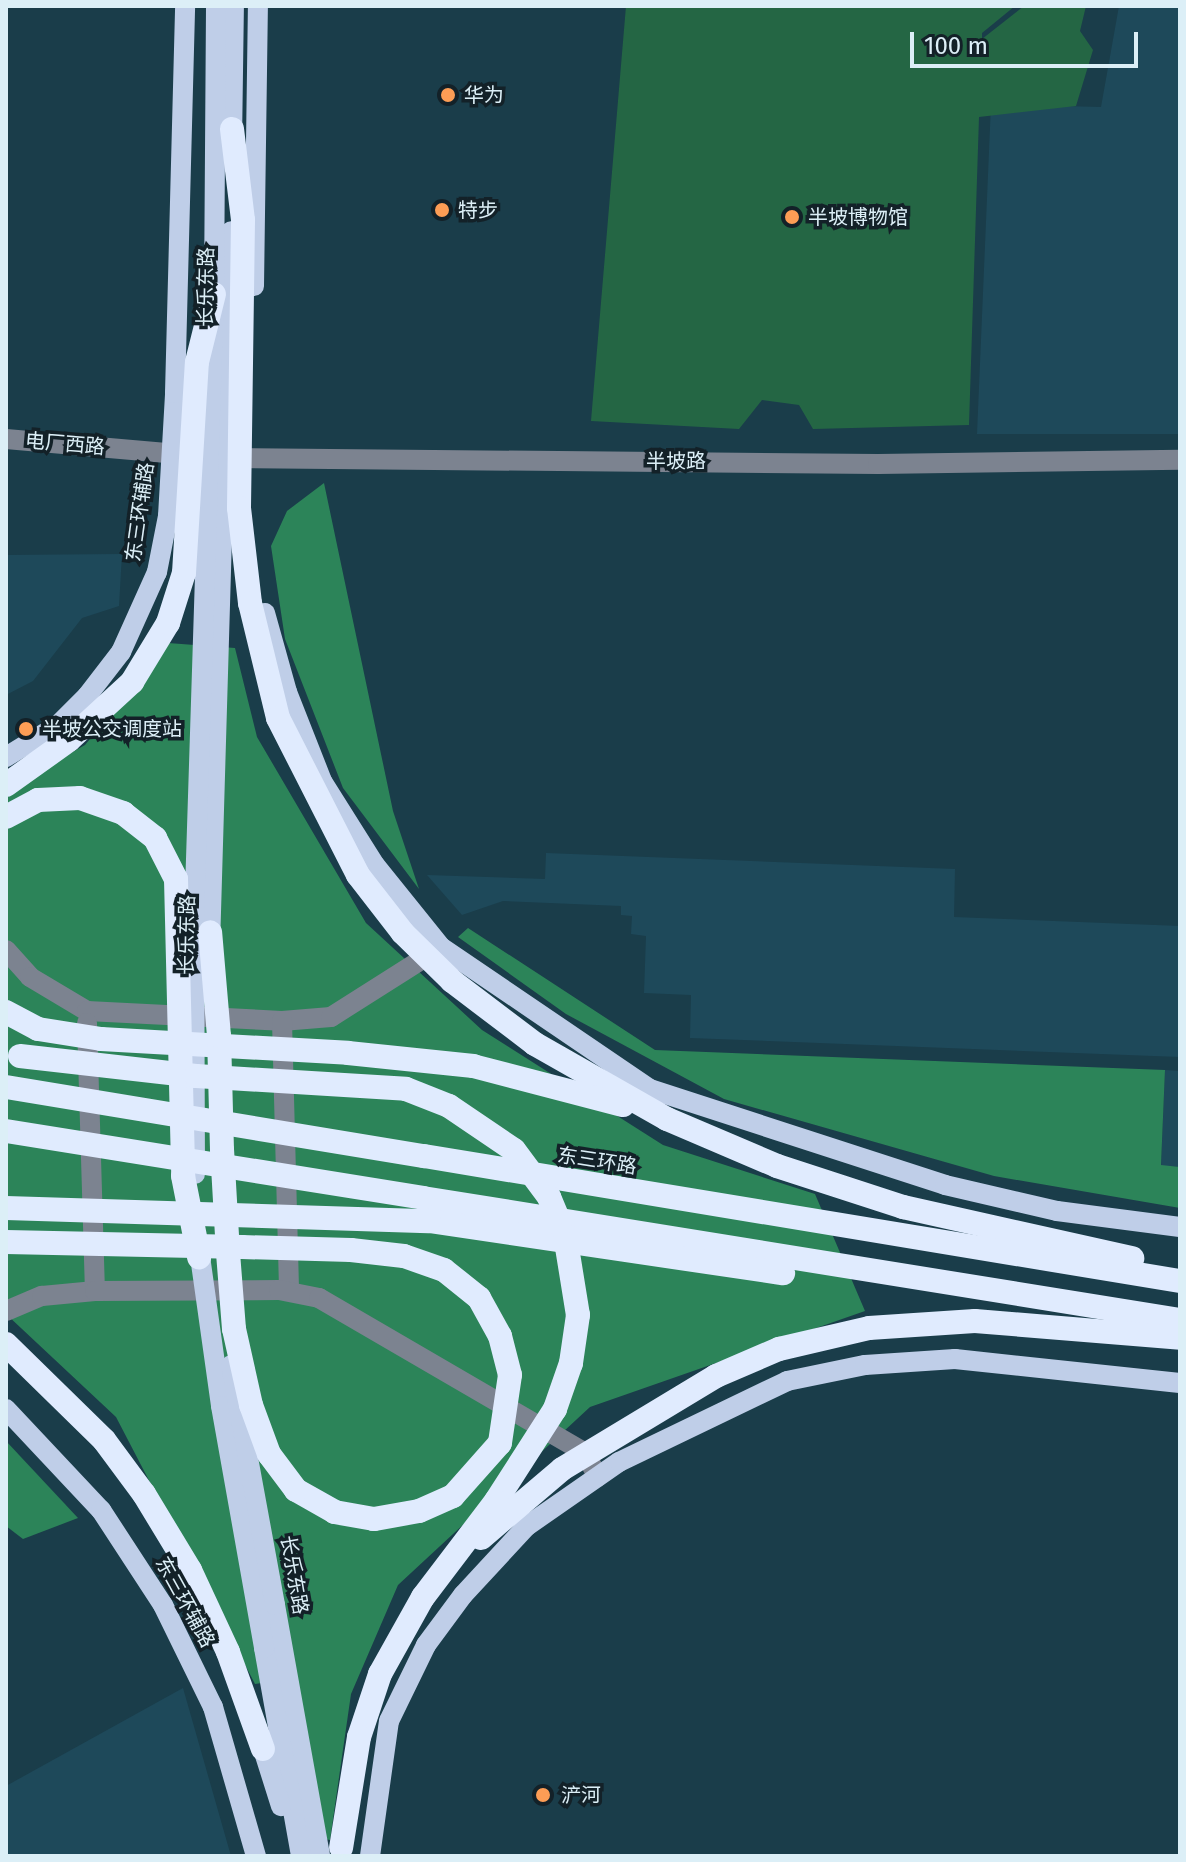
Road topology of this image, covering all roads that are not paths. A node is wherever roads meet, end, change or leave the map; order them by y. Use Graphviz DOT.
graph roads {
  1 [pos="185,6"];
  2 [pos="216,6"];
  3 [pos="234,6"];
  4 [pos="258,6"];
  5 [pos="232,129"];
  6 [pos="214,294"];
  7 [pos="6,439"];
  8 [pos="172,454"];
  9 [pos="250,460"];
  10 [pos="1180,460"];
  11 [pos="6,757"];
  12 [pos="6,785"];
  13 [pos="6,817"];
  14 [pos="210,932"];
  15 [pos="441,947"];
  16 [pos="6,950"];
  17 [pos="87,1011"];
  18 [pos="6,1012"];
  19 [pos="282,1021"];
  20 [pos="13,1055"];
  21 [pos="6,1087"];
  22 [pos="667,1119"];
  23 [pos="6,1131"];
  24 [pos="6,1208"];
  25 [pos="426,1210"];
  26 [pos="1180,1227"];
  27 [pos="6,1242"];
  28 [pos="199,1257"];
  29 [pos="1180,1274"];
  30 [pos="1180,1281"];
  31 [pos="289,1290"];
  32 [pos="95,1291"];
  33 [pos="6,1311"];
  34 [pos="1180,1320"];
  35 [pos="1180,1338"];
  36 [pos="6,1344"];
  37 [pos="1180,1383"];
  38 [pos="6,1409"];
  39 [pos="598,1477"];
  40 [pos="423,1597"];
  41 [pos="263,1749"];
  42 [pos="334,1853"];
  43 [pos="256,1856"];
  44 [pos="299,1856"];
  45 [pos="370,1856"];
  1 -- 8 [label="main road, 东三环辅路"];
  2 -- 6 [label="main road, 长乐东路, bridge"];
  3 -- 5 [label="main road, 长乐东路, bridge"];
  4 -- 9 [label="main road"];
  5 -- 14 [label="main road, 长乐东路, bridge"];
  5 -- 22 [label="highway, bridge"];
  6 -- 12 [label="highway, bridge"];
  6 -- 28 [label="main road, 长乐东路, bridge"];
  7 -- 8 [label="street, 电厂西路"];
  8 -- 9 [label="street, 半坡路"];
  8 -- 11 [label="main road, 东三环辅路"];
  9 -- 10 [label="street, 半坡路"];
  9 -- 15 [label="main road"];
  13 -- 28 [label="highway, bridge"];
  14 -- 27 [label="highway, bridge"];
  14 -- 42 [label="main road, 长乐东路, bridge"];
  15 -- 19 [label="street"];
  15 -- 26 [label="main road"];
  16 -- 17 [label="street"];
  17 -- 19 [label="street"];
  17 -- 32 [label="street"];
  18 -- 22 [label="highway, bridge"];
  19 -- 31 [label="street"];
  20 -- 40 [label="highway, bridge"];
  21 -- 30 [label="highway, 东三环路, bridge"];
  22 -- 29 [label="highway"];
  23 -- 25 [label="highway, bridge"];
  24 -- 25 [label="highway, bridge"];
  25 -- 34 [label="highway"];
  28 -- 44 [label="main road, 长乐东路, bridge"];
  31 -- 32 [label="street"];
  31 -- 39 [label="street"];
  32 -- 33 [label="street"];
  35 -- 40 [label="highway, bridge"];
  36 -- 41 [label="highway"];
  37 -- 39 [label="main road"];
  38 -- 43 [label="main road, 东三环辅路"];
  39 -- 45 [label="main road"];
  40 -- 42 [label="highway, bridge"];
  41 -- 44 [label="main road"];
}
